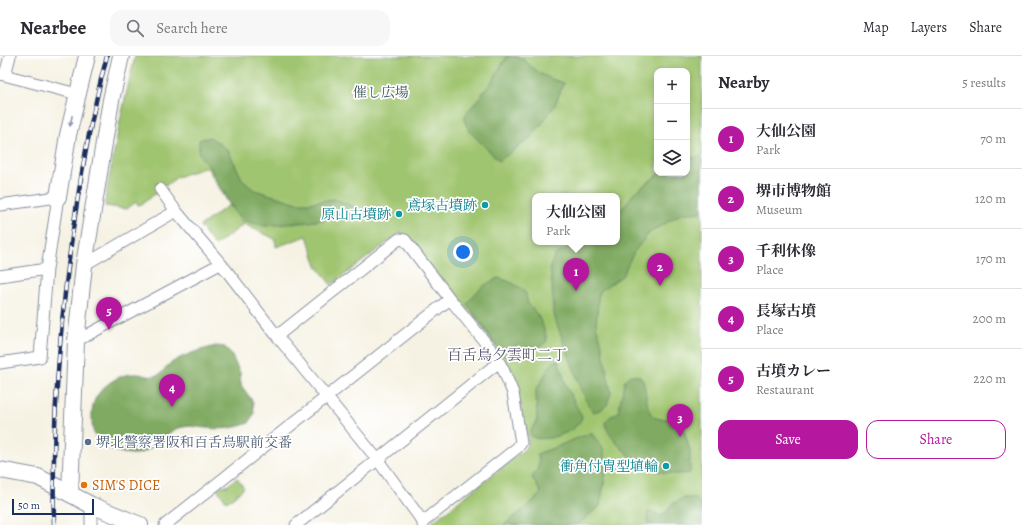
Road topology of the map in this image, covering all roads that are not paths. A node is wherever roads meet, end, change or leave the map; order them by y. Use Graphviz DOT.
graph roads {
  1 [pos="10,56"];
  2 [pos="87,56"];
  3 [pos="121,56"];
  4 [pos="2,75"];
  5 [pos="77,94"];
  6 [pos="160,189"];
  7 [pos="58,197"];
  8 [pos="0,205"];
  9 [pos="176,211"];
  10 [pos="220,264"];
  11 [pos="84,265"];
  12 [pos="47,269"];
  13 [pos="0,276"];
  14 [pos="450,299"];
  15 [pos="277,336"];
  16 [pos="76,341"];
  17 [pos="499,362"];
  18 [pos="0,363"];
  19 [pos="326,396"];
  20 [pos="377,459"];
  21 [pos="0,470"];
  22 [pos="70,494"];
  23 [pos="92,505"];
  24 [pos="423,524"];
  25 [pos="91,525"];
  26 [pos="140,525"];
  27 [pos="165,525"];
  28 [pos="296,525"];
  1 -- 4 [label="street"];
  2 -- 5 [label="street"];
  3 -- 11 [label="street"];
  4 -- 5 [label="street"];
  5 -- 7 [label="street, one-way"];
  6 -- 9 [label="street"];
  7 -- 8 [label="street"];
  7 -- 12 [label="street"];
  9 -- 10 [label="street"];
  9 -- 11 [label="street"];
  10 -- 15 [label="street"];
  10 -- 16 [label="street"];
  11 -- 16 [label="street"];
  12 -- 13 [label="street"];
  12 -- 18 [label="street"];
  14 -- 15 [label="street"];
  14 -- 17 [label="street"];
  14 -- 19 [label="street"];
  15 -- 19 [label="street"];
  16 -- 22 [label="street"];
  17 -- 20 [label="street"];
  17 -- 24 [label="street"];
  19 -- 20 [label="street"];
  19 -- 27 [label="street"];
  20 -- 24 [label="street"];
  20 -- 28 [label="street"];
  21 -- 22 [label="street"];
  22 -- 23 [label="street"];
  23 -- 25 [label="street"];
  23 -- 26 [label="street"];
}
